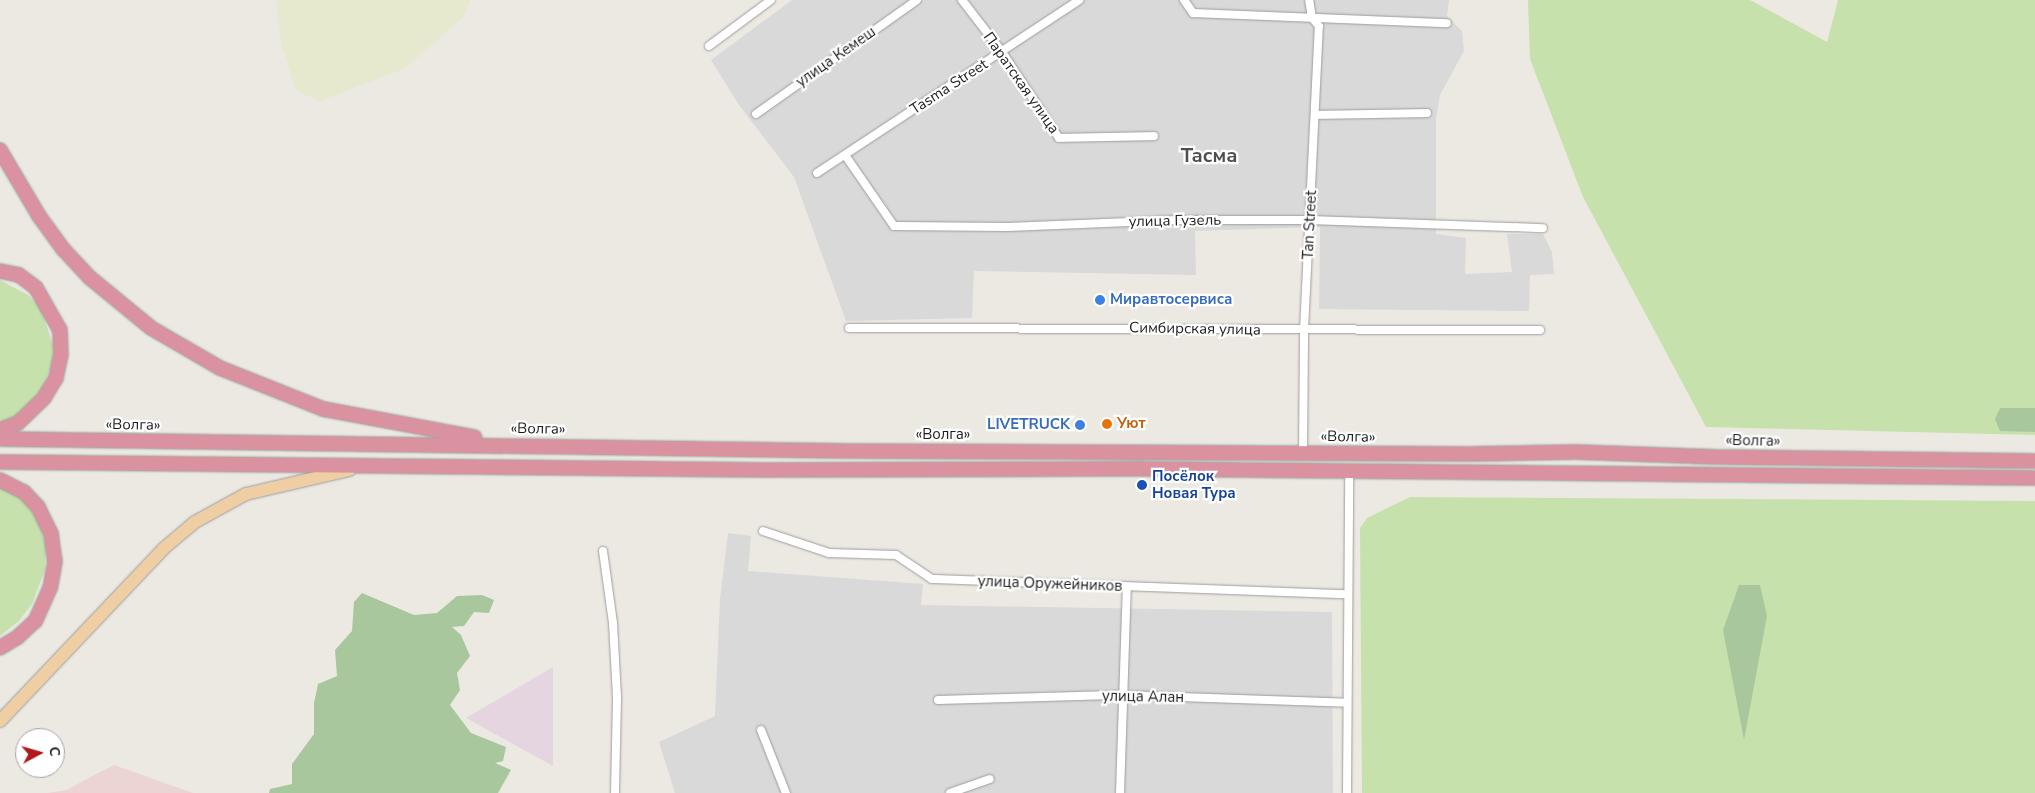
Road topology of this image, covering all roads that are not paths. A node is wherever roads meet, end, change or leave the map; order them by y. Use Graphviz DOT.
graph roads {
  1 [pos="770,0"];
  2 [pos="917,0"];
  3 [pos="962,0"];
  4 [pos="1079,0"];
  5 [pos="1184,0"];
  6 [pos="1309,0"];
  7 [pos="1312,18"];
  8 [pos="1447,23"];
  9 [pos="709,46"];
  10 [pos="1002,52"];
  11 [pos="756,114"];
  12 [pos="1427,114"];
  13 [pos="1315,115"];
  14 [pos="1154,136"];
  15 [pos="0,150"];
  16 [pos="845,156"];
  17 [pos="817,173"];
  18 [pos="1310,220"];
  19 [pos="1543,228"];
  20 [pos="0,271"];
  21 [pos="850,328"];
  22 [pos="1304,330"];
  23 [pos="1540,330"];
  24 [pos="0,430"];
  25 [pos="0,439"];
  26 [pos="532,445"];
  27 [pos="1303,453"];
  28 [pos="2035,461"];
  29 [pos="0,462"];
  30 [pos="386,464"];
  31 [pos="1349,471"];
  32 [pos="2035,478"];
  33 [pos="0,480"];
  34 [pos="763,531"];
  35 [pos="603,552"];
  36 [pos="1128,587"];
  37 [pos="1348,594"];
  38 [pos="0,648"];
  39 [pos="1122,695"];
  40 [pos="938,700"];
  41 [pos="1347,703"];
  42 [pos="0,720"];
  43 [pos="761,730"];
  44 [pos="990,779"];
  45 [pos="615,793"];
  46 [pos="786,793"];
  47 [pos="950,793"];
  48 [pos="1120,793"];
  49 [pos="1347,793"];
  1 -- 9 [label="street"];
  2 -- 11 [label="street, улица Кемеш"];
  3 -- 10 [label="street, Паратская улица"];
  4 -- 10 [label="street, Tasma Street"];
  5 -- 7 [label="street"];
  6 -- 7 [label="street, Tan Street"];
  7 -- 8 [label="street"];
  7 -- 13 [label="street, Tan Street"];
  10 -- 14 [label="street, Паратская улица"];
  10 -- 16 [label="street, Tasma Street"];
  12 -- 13 [label="street"];
  13 -- 18 [label="street, Tan Street"];
  15 -- 26 [label="highway"];
  16 -- 17 [label="street, Tasma Street"];
  16 -- 18 [label="street, улица Гузель"];
  18 -- 19 [label="street, улица Гузель"];
  18 -- 22 [label="street, Tan Street"];
  20 -- 24 [label="highway"];
  21 -- 22 [label="street, Симбирская улица"];
  22 -- 23 [label="street, Симбирская улица"];
  22 -- 27 [label="street, Tan Street"];
  25 -- 26 [label="highway, «Волга»"];
  26 -- 27 [label="highway, «Волга»"];
  27 -- 28 [label="highway, «Волга»"];
  29 -- 30 [label="highway"];
  30 -- 31 [label="highway"];
  30 -- 42 [label="main road"];
  31 -- 32 [label="highway"];
  31 -- 37 [label="street"];
  33 -- 38 [label="highway"];
  34 -- 36 [label="street, улица Оружейников"];
  35 -- 45 [label="street"];
  36 -- 37 [label="street, улица Оружейников"];
  36 -- 39 [label="street"];
  37 -- 41 [label="street"];
  39 -- 40 [label="street, улица Алан"];
  39 -- 41 [label="street, улица Алан"];
  39 -- 48 [label="street"];
  41 -- 49 [label="street"];
  43 -- 46 [label="street"];
  44 -- 47 [label="street"];
}
